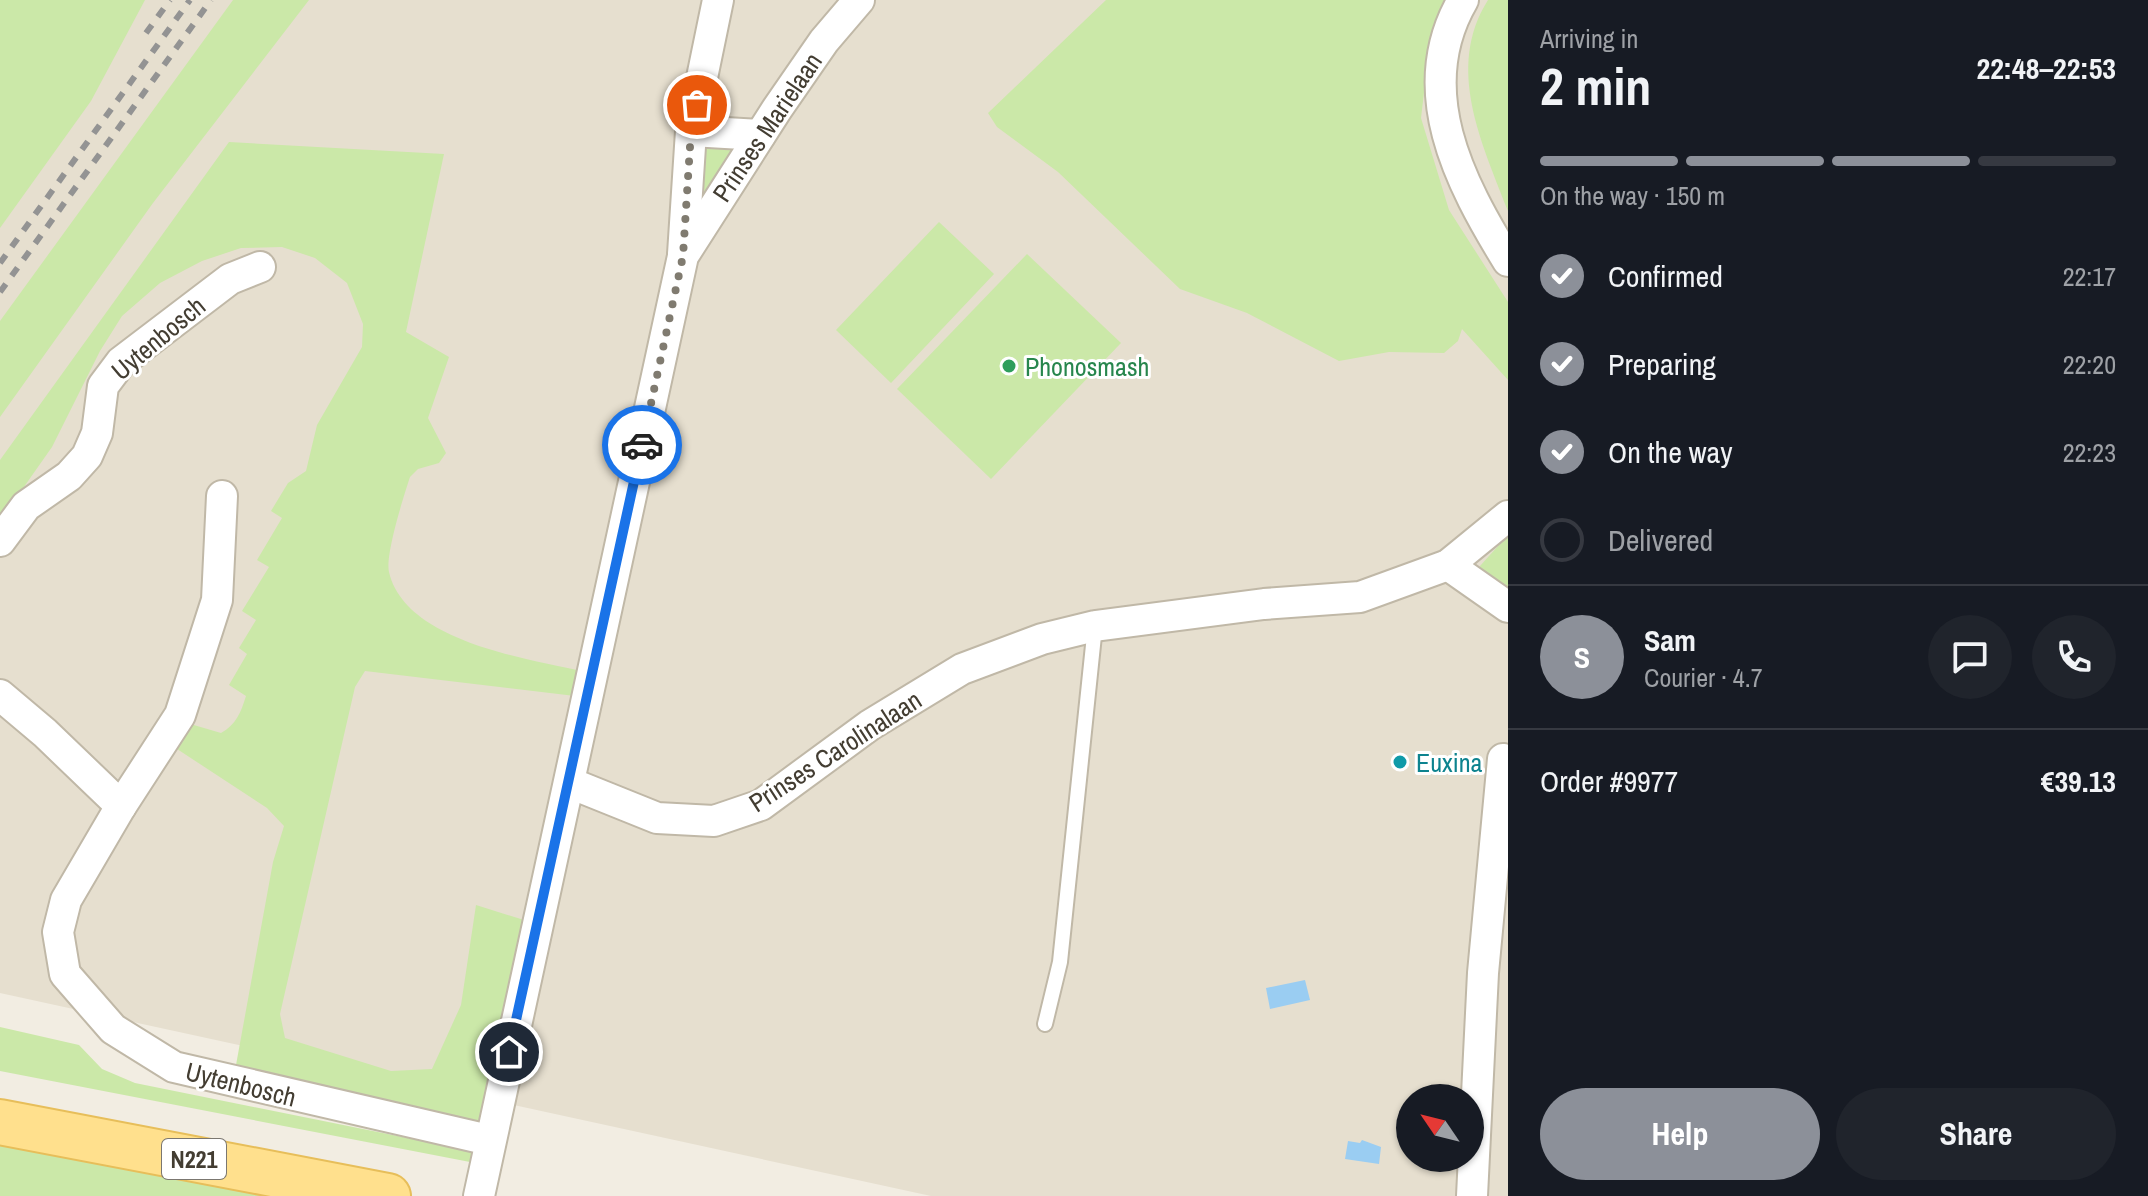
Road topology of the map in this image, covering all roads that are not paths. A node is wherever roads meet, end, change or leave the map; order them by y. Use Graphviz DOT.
graph roads {
  1 [pos="718,0"];
  2 [pos="859,0"];
  3 [pos="1463,0"];
  4 [pos="691,131"];
  5 [pos="760,135"];
  6 [pos="683,256"];
  7 [pos="1508,261"];
  8 [pos="260,267"];
  9 [pos="222,496"];
  10 [pos="1508,516"];
  11 [pos="0,541"];
  12 [pos="1448,565"];
  13 [pos="1508,607"];
  14 [pos="1095,626"];
  15 [pos="0,695"];
  16 [pos="1506,752"];
  17 [pos="570,783"];
  18 [pos="121,806"];
  19 [pos="1045,1024"];
  20 [pos="0,1122"];
  21 [pos="489,1140"];
  22 [pos="388,1196"];
  23 [pos="479,1196"];
  24 [pos="1472,1196"];
  1 -- 4 [label="street"];
  2 -- 5 [label="street, Prinses Marielaan"];
  3 -- 7 [label="street"];
  4 -- 5 [label="street"];
  4 -- 6 [label="street"];
  5 -- 6 [label="street, Prinses Marielaan"];
  6 -- 17 [label="street, Prinses Marielaan"];
  8 -- 11 [label="street, Uytenbosch"];
  9 -- 18 [label="street, Uytenbosch"];
  10 -- 12 [label="street, Prinses Carolinalaan"];
  12 -- 13 [label="street"];
  12 -- 14 [label="street, Prinses Carolinalaan"];
  14 -- 17 [label="street, Prinses Carolinalaan"];
  14 -- 19 [label="lane"];
  15 -- 18 [label="street"];
  16 -- 24 [label="street"];
  17 -- 21 [label="street, Prinses Marielaan"];
  18 -- 21 [label="street, Uytenbosch"];
  20 -- 22 [label="main road, N221"];
  21 -- 23 [label="street, Prinses Marielaan"];
}
